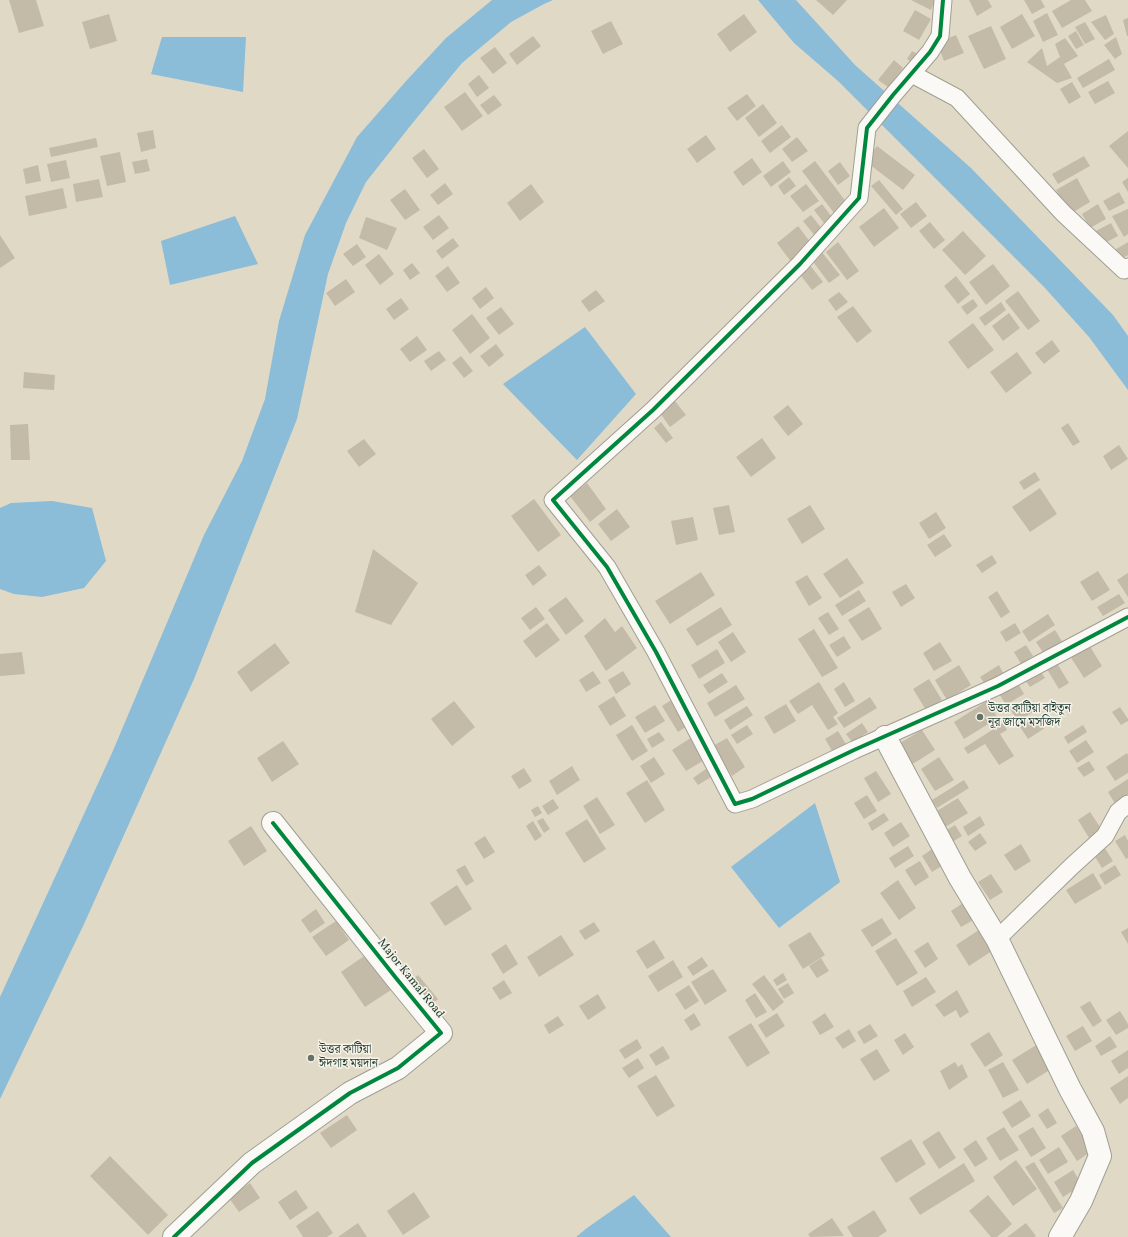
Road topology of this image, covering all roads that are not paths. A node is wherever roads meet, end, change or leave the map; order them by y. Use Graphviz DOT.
graph roads {
  1 [pos="943,0"];
  2 [pos="912,74"];
  3 [pos="1128,267"];
  4 [pos="1128,617"];
  5 [pos="885,736"];
  6 [pos="1128,804"];
  7 [pos="273,823"];
  8 [pos="997,939"];
  9 [pos="174,1237"];
  10 [pos="1060,1237"];
  1 -- 2 [label="street"];
  2 -- 3 [label="street"];
  2 -- 5 [label="street"];
  4 -- 5 [label="street"];
  5 -- 8 [label="street"];
  6 -- 8 [label="street"];
  7 -- 9 [label="street, Major Kamal Road"];
  8 -- 10 [label="street"];
}
